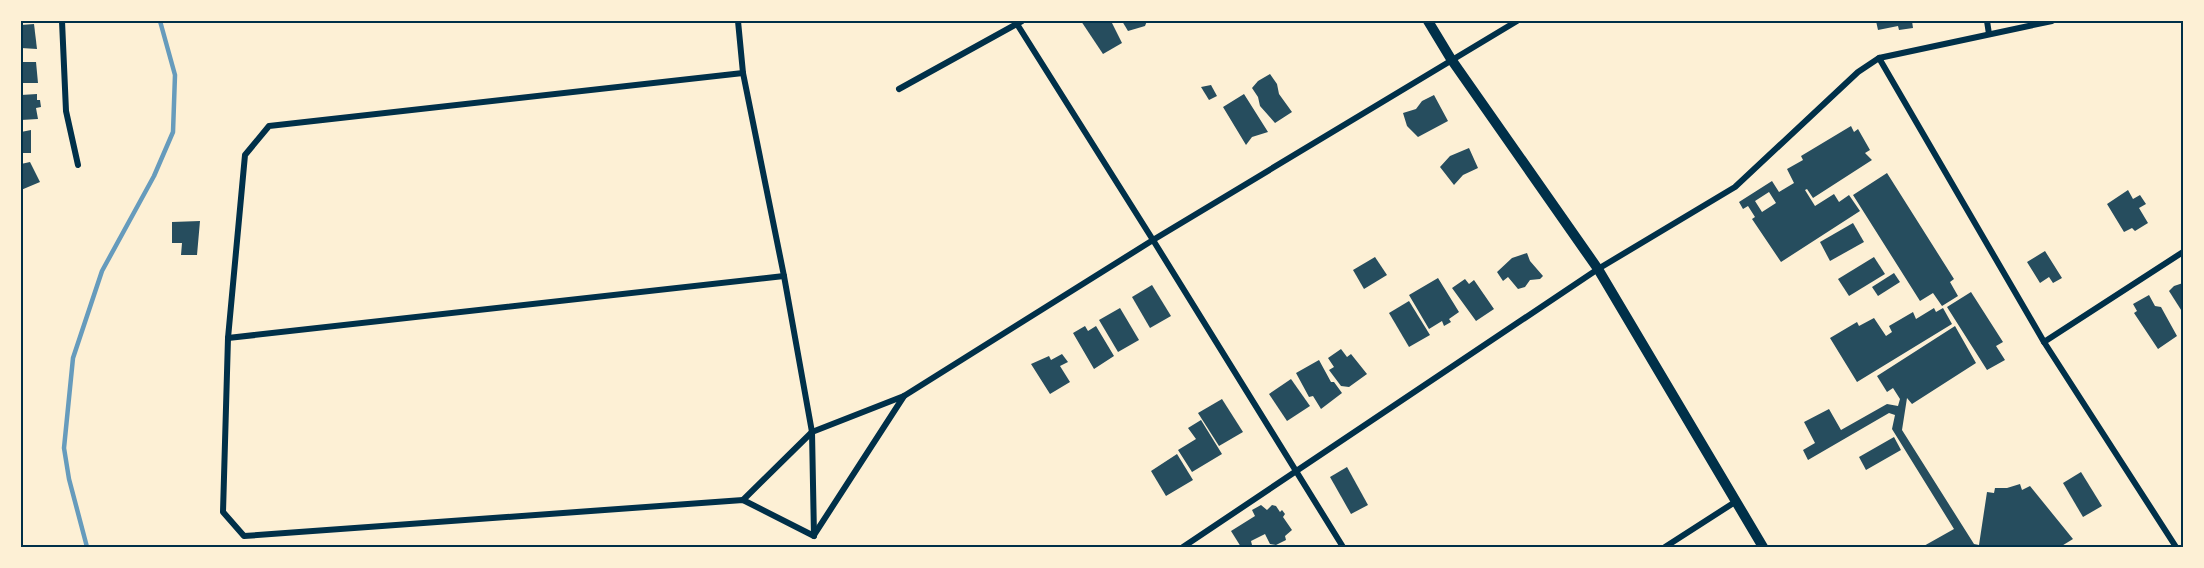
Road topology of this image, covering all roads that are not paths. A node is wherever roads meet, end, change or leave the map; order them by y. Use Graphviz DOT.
graph roads {
  1 [pos="62,21"];
  2 [pos="738,21"];
  3 [pos="1428,21"];
  4 [pos="1517,21"];
  5 [pos="1987,21"];
  6 [pos="2052,21"];
  7 [pos="1019,23"];
  8 [pos="1989,34"];
  9 [pos="1879,58"];
  10 [pos="1451,59"];
  11 [pos="743,73"];
  12 [pos="899,88"];
  13 [pos="78,165"];
  14 [pos="1153,240"];
  15 [pos="2183,252"];
  16 [pos="1598,270"];
  17 [pos="784,276"];
  18 [pos="228,338"];
  19 [pos="2044,342"];
  20 [pos="904,396"];
  21 [pos="812,432"];
  22 [pos="1295,471"];
  23 [pos="743,500"];
  24 [pos="1735,502"];
  25 [pos="813,536"];
  26 [pos="1183,547"];
  27 [pos="1343,547"];
  28 [pos="1665,547"];
  29 [pos="1763,547"];
  30 [pos="2176,547"];
  1 -- 13 [label="street"];
  2 -- 11 [label="street"];
  3 -- 10 [label="street"];
  4 -- 10 [label="street"];
  5 -- 8 [label="street"];
  6 -- 8 [label="street"];
  7 -- 12 [label="street"];
  7 -- 14 [label="street"];
  8 -- 9 [label="street"];
  9 -- 16 [label="street"];
  9 -- 19 [label="street"];
  10 -- 14 [label="street"];
  10 -- 16 [label="street"];
  11 -- 17 [label="street"];
  11 -- 18 [label="street"];
  14 -- 20 [label="street"];
  14 -- 22 [label="street"];
  15 -- 19 [label="street"];
  16 -- 22 [label="street"];
  16 -- 24 [label="street"];
  17 -- 18 [label="street"];
  17 -- 21 [label="street"];
  18 -- 23 [label="street"];
  19 -- 30 [label="street"];
  20 -- 21 [label="street"];
  20 -- 25 [label="street"];
  21 -- 23 [label="street"];
  21 -- 25 [label="street"];
  22 -- 26 [label="street"];
  22 -- 27 [label="street"];
  23 -- 25 [label="street"];
  24 -- 28 [label="street"];
  24 -- 29 [label="street"];
}
